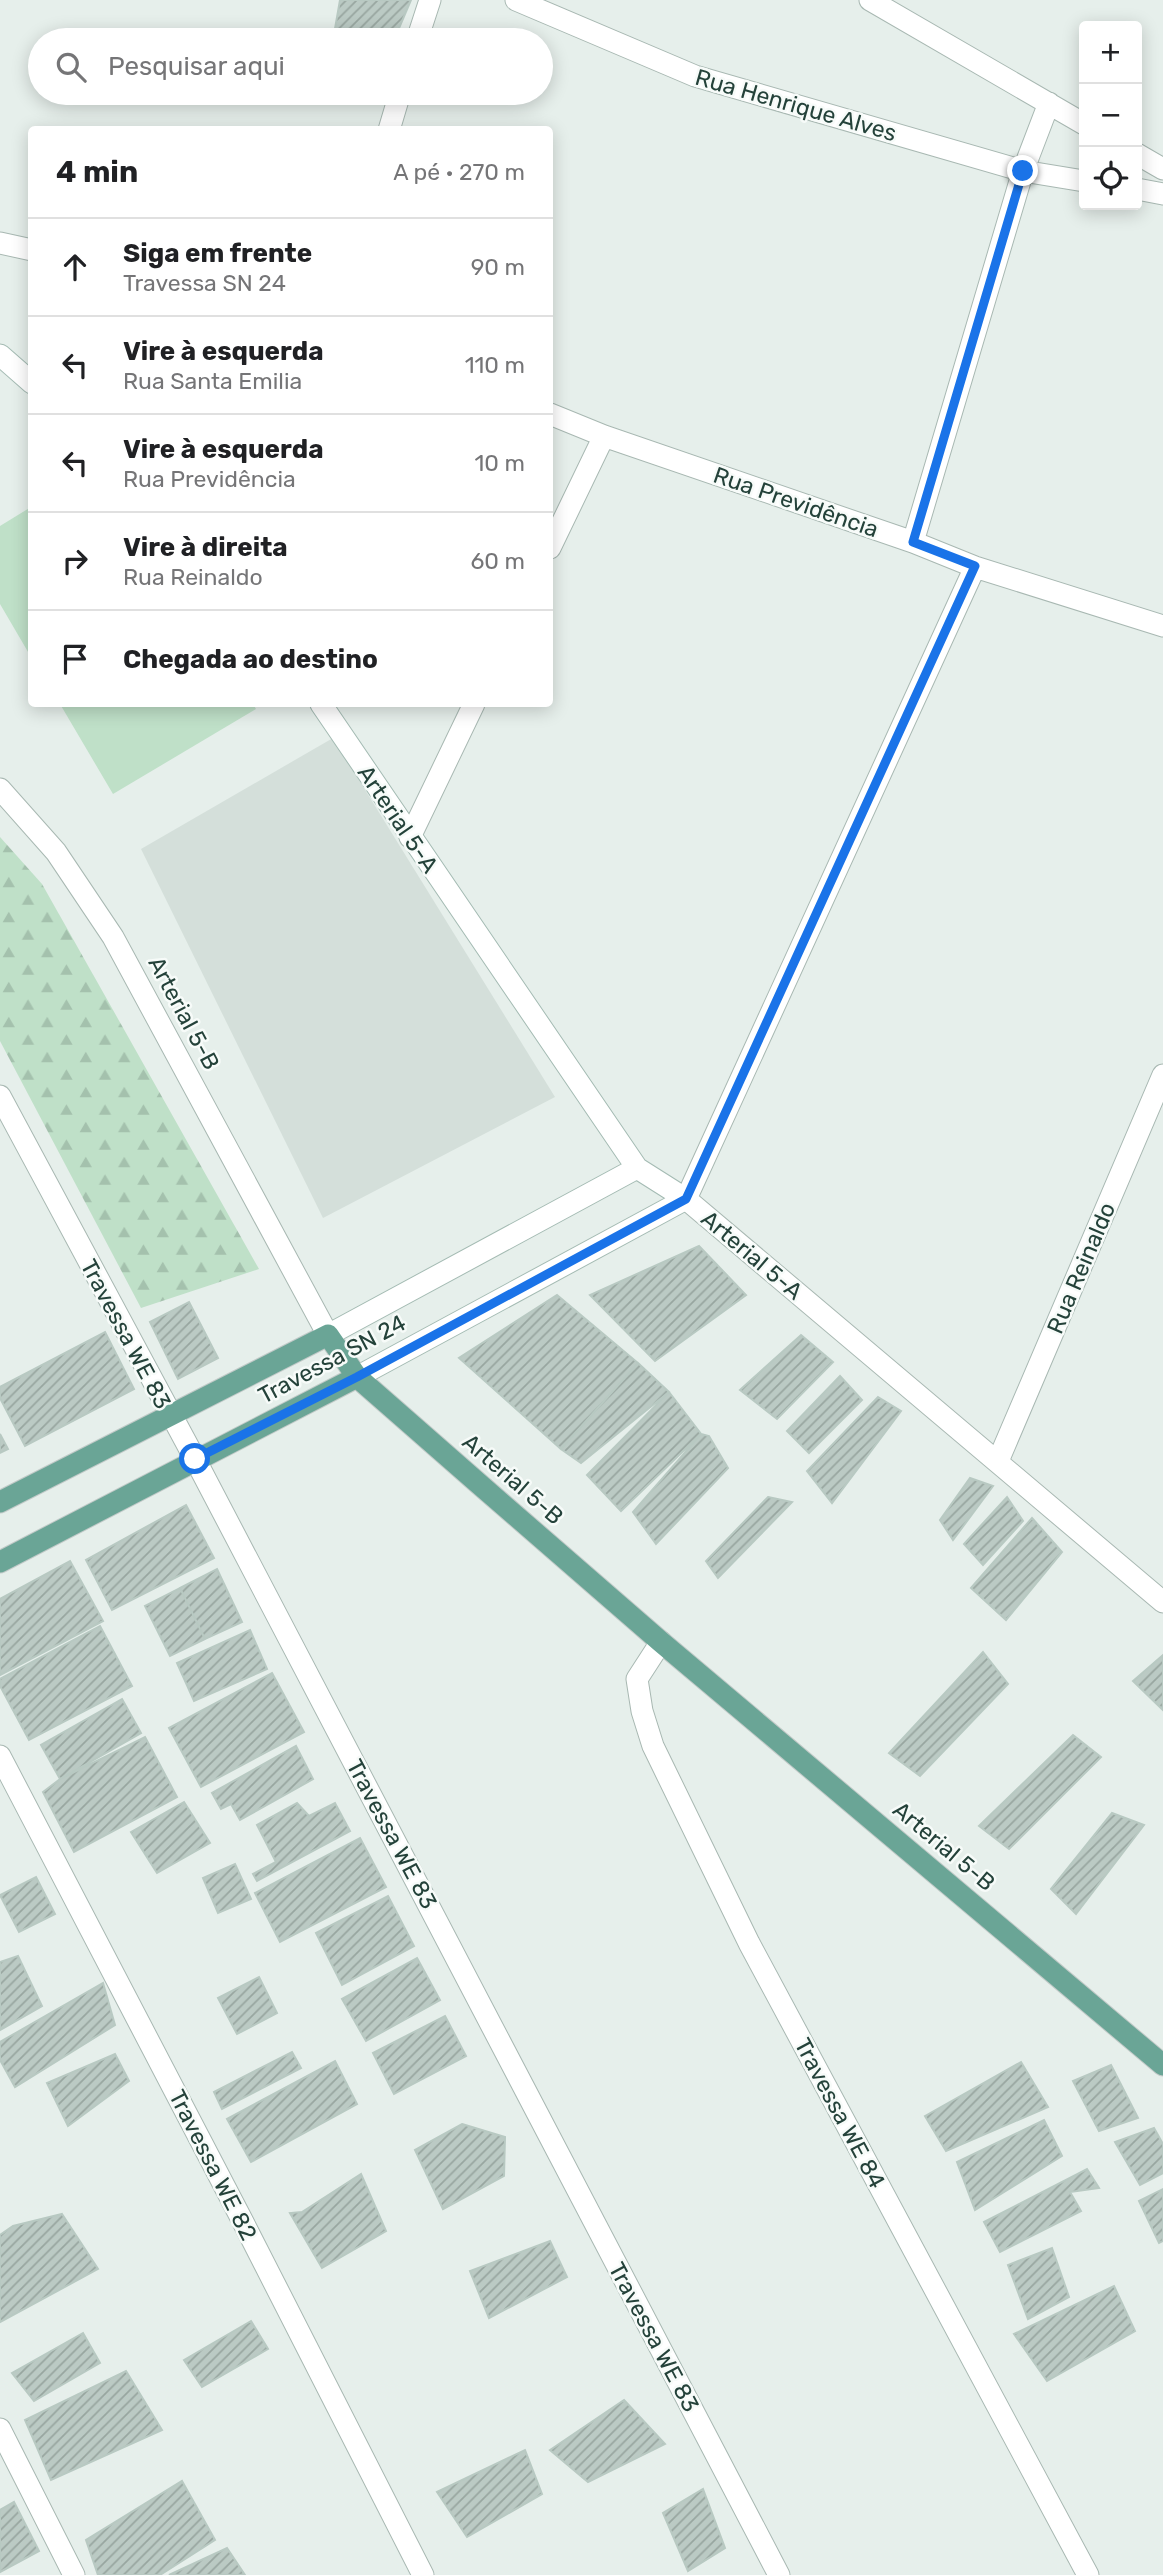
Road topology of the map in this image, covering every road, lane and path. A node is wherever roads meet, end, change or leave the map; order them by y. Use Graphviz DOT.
graph roads {
  1 [pos="430,0"];
  2 [pos="516,0"];
  3 [pos="870,0"];
  4 [pos="421,28"];
  5 [pos="1049,103"];
  6 [pos="396,105"];
  7 [pos="1079,121"];
  8 [pos="389,126"];
  9 [pos="1142,157"];
  10 [pos="1163,169"];
  11 [pos="1023,171"];
  12 [pos="1079,180"];
  13 [pos="1142,190"];
  14 [pos="1163,194"];
  15 [pos="0,243"];
  16 [pos="28,249"];
  17 [pos="0,355"];
  18 [pos="28,380"];
  19 [pos="553,415"];
  20 [pos="604,436"];
  21 [pos="553,542"];
  22 [pos="913,542"];
  23 [pos="975,566"];
  24 [pos="1163,625"];
  25 [pos="323,707"];
  26 [pos="473,707"];
  27 [pos="0,789"];
  28 [pos="410,837"];
  29 [pos="1163,1075"];
  30 [pos="0,1096"];
  31 [pos="637,1168"];
  32 [pos="686,1199"];
  33 [pos="328,1335"];
  34 [pos="357,1377"];
  35 [pos="169,1415"];
  36 [pos="195,1459"];
  37 [pos="998,1461"];
  38 [pos="0,1502"];
  39 [pos="0,1562"];
  40 [pos="1163,1602"];
  41 [pos="661,1642"];
  42 [pos="0,1756"];
  43 [pos="1163,2065"];
  44 [pos="0,2429"];
  45 [pos="74,2575"];
  46 [pos="423,2575"];
  47 [pos="779,2575"];
  48 [pos="1088,2575"];
  1 -- 4 [label="street"];
  2 -- 11 [label="street, Rua Henrique Alves"];
  3 -- 5 [label="street"];
  5 -- 7 [label="street"];
  5 -- 11 [label="street"];
  6 -- 8 [label="street"];
  9 -- 10 [label="street"];
  11 -- 12 [label="street, Rua Henrique Alves"];
  11 -- 22 [label="street"];
  13 -- 14 [label="street"];
  15 -- 16 [label="street"];
  17 -- 18 [label="street"];
  19 -- 20 [label="street, Rua Previdência"];
  20 -- 21 [label="street"];
  20 -- 22 [label="street, Rua Previdência"];
  22 -- 23 [label="street, Rua Previdência"];
  23 -- 24 [label="street, Rua Previdência"];
  23 -- 32 [label="street"];
  25 -- 28 [label="street, Arterial 5-A"];
  26 -- 28 [label="street"];
  27 -- 33 [label="street, Arterial 5-B"];
  28 -- 31 [label="street, Arterial 5-A"];
  29 -- 37 [label="street, Rua Reinaldo"];
  30 -- 35 [label="street, Travessa WE 83"];
  31 -- 32 [label="street, Arterial 5-A"];
  31 -- 33 [label="street, Travessa SN 24"];
  32 -- 34 [label="street, Travessa SN 24"];
  32 -- 37 [label="street, Arterial 5-A"];
  33 -- 34 [label="main road, Arterial 5-B"];
  33 -- 35 [label="main road, Travessa SN 24"];
  34 -- 36 [label="main road, Travessa SN 24"];
  34 -- 41 [label="main road, Arterial 5-B"];
  35 -- 36 [label="street, Travessa WE 83"];
  35 -- 38 [label="main road, Travessa SN 24"];
  36 -- 39 [label="main road, Travessa SN 24"];
  36 -- 47 [label="street, Travessa WE 83"];
  37 -- 40 [label="street, Arterial 5-A"];
  41 -- 43 [label="main road, Arterial 5-B"];
  41 -- 48 [label="street, Travessa WE 84"];
  42 -- 46 [label="street, Travessa WE 82"];
  44 -- 45 [label="street"];
}
